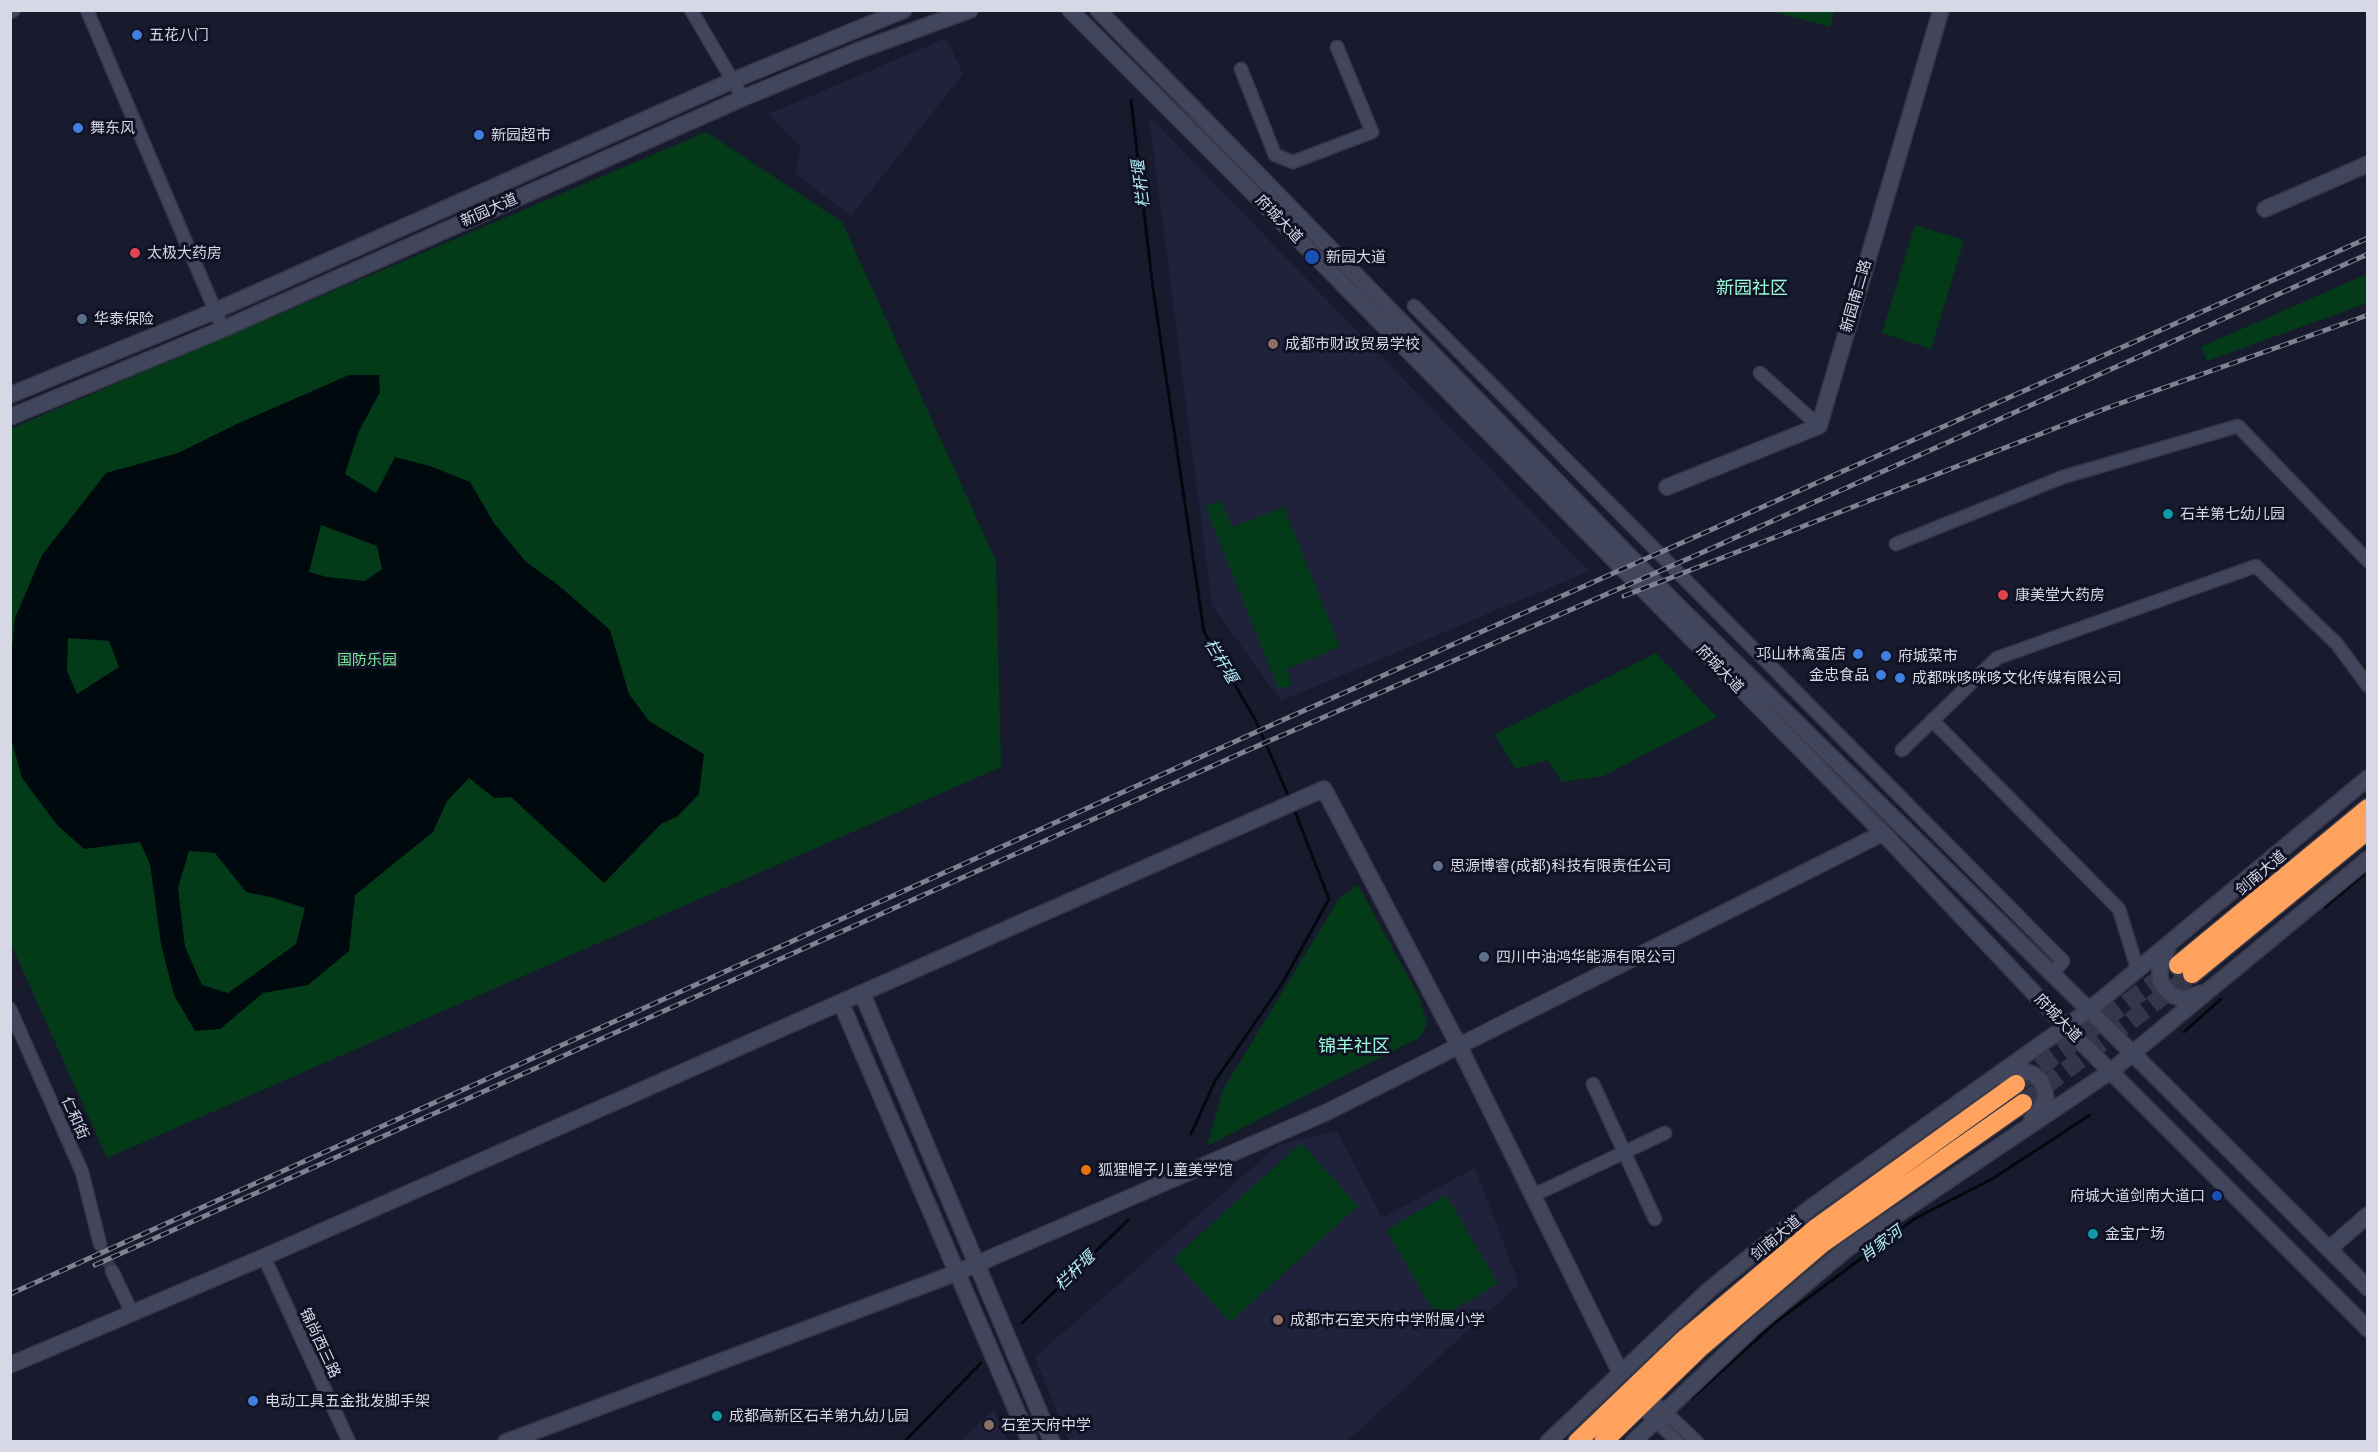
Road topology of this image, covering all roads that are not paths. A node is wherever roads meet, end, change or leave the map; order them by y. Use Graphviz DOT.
graph roads {
  1 [pos="87,10"];
  2 [pos="691,10"];
  3 [pos="904,10"];
  4 [pos="970,10"];
  5 [pos="1070,10"];
  6 [pos="1098,10"];
  7 [pos="1941,10"];
  8 [pos="1337,47"];
  9 [pos="1241,69"];
  10 [pos="734,80"];
  11 [pos="743,98"];
  12 [pos="2367,164"];
  13 [pos="2265,209"];
  14 [pos="1414,306"];
  15 [pos="215,312"];
  16 [pos="222,329"];
  17 [pos="1760,373"];
  18 [pos="10,395"];
  19 [pos="10,417"];
  20 [pos="1819,426"];
  21 [pos="1668,487"];
  22 [pos="1896,544"];
  23 [pos="2367,561"];
  24 [pos="2367,686"];
  25 [pos="1932,720"];
  26 [pos="1902,750"];
  27 [pos="2367,778"];
  28 [pos="2367,808"];
  29 [pos="2367,830"];
  30 [pos="1883,833"];
  31 [pos="2367,859"];
  32 [pos="2169,944"];
  33 [pos="2138,971"];
  34 [pos="2053,974"];
  35 [pos="2211,989"];
  36 [pos="862,993"];
  37 [pos="841,1003"];
  38 [pos="10,1009"];
  39 [pos="2089,1010"];
  40 [pos="2066,1027"];
  41 [pos="1459,1046"];
  42 [pos="2133,1053"];
  43 [pos="2111,1071"];
  44 [pos="1987,1081"];
  45 [pos="1593,1084"];
  46 [pos="2016,1084"];
  47 [pos="2024,1103"];
  48 [pos="2021,1130"];
  49 [pos="1665,1133"];
  50 [pos="1623,1153"];
  51 [pos="1534,1195"];
  52 [pos="2367,1215"];
  53 [pos="1655,1219"];
  54 [pos="100,1244"];
  55 [pos="2329,1249"];
  56 [pos="264,1257"];
  57 [pos="976,1263"];
  58 [pos="112,1271"];
  59 [pos="956,1273"];
  60 [pos="2367,1288"];
  61 [pos="1710,1289"];
  62 [pos="132,1313"];
  63 [pos="1755,1326"];
  64 [pos="2367,1329"];
  65 [pos="1682,1341"];
  66 [pos="1699,1349"];
  67 [pos="10,1365"];
  68 [pos="1620,1372"];
  69 [pos="1645,1401"];
  70 [pos="1660,1416"];
  71 [pos="349,1442"];
  72 [pos="506,1442"];
  73 [pos="1030,1442"];
  74 [pos="1052,1442"];
  75 [pos="1548,1442"];
  76 [pos="1577,1442"];
  77 [pos="1602,1442"];
  78 [pos="1633,1442"];
  79 [pos="1678,1442"];
  80 [pos="1696,1442"];
  1 -- 15 [label="street"];
  2 -- 10 [label="street"];
  3 -- 10 [label="street, 新园大道"];
  4 -- 11 [label="street, 新园大道"];
  5 -- 30 [label="street, 府城大道"];
  6 -- 34 [label="street, 府城大道"];
  7 -- 20 [label="street, 新园南二路"];
  8 -- 9 [label="street"];
  10 -- 11 [label="street"];
  10 -- 15 [label="street, 新园大道"];
  11 -- 16 [label="street, 新园大道"];
  12 -- 13 [label="street"];
  14 -- 34 [label="street"];
  15 -- 16 [label="street"];
  15 -- 18 [label="street, 新园大道"];
  16 -- 19 [label="street, 新园大道"];
  17 -- 20 [label="street"];
  20 -- 21 [label="street"];
  22 -- 23 [label="street"];
  24 -- 25 [label="street"];
  25 -- 26 [label="street"];
  25 -- 33 [label="street"];
  27 -- 32 [label="street"];
  28 -- 29 [label="highway, 剑南大道"];
  30 -- 40 [label="street, 府城大道"];
  30 -- 41 [label="street"];
  31 -- 35 [label="street"];
  32 -- 33 [label="street"];
  32 -- 35 [label="street"];
  33 -- 39 [label="street"];
  34 -- 39 [label="street, 府城大道"];
  35 -- 42 [label="street"];
  36 -- 37 [label="street"];
  36 -- 41 [label="street"];
  36 -- 57 [label="street"];
  37 -- 56 [label="street"];
  37 -- 59 [label="street"];
  38 -- 54 [label="street, 仁和街"];
  39 -- 40 [label="street"];
  39 -- 42 [label="street, 府城大道"];
  40 -- 43 [label="street, 府城大道"];
  40 -- 44 [label="street"];
  41 -- 51 [label="street"];
  41 -- 57 [label="street"];
  42 -- 43 [label="street"];
  42 -- 55 [label="street, 府城大道"];
  43 -- 48 [label="street"];
  43 -- 64 [label="street, 府城大道"];
  44 -- 48 [label="street"];
  44 -- 61 [label="street"];
  45 -- 50 [label="street"];
  46 -- 65 [label="highway, 剑南大道"];
  47 -- 66 [label="highway"];
  48 -- 63 [label="street"];
  49 -- 50 [label="street"];
  50 -- 51 [label="street"];
  50 -- 53 [label="street"];
  51 -- 68 [label="street"];
  52 -- 55 [label="street"];
  55 -- 60 [label="street, 府城大道"];
  56 -- 62 [label="street"];
  56 -- 71 [label="street, 锦尚西三路"];
  57 -- 59 [label="street"];
  57 -- 74 [label="street"];
  58 -- 62 [label="street"];
  59 -- 72 [label="street"];
  59 -- 73 [label="street"];
  61 -- 65 [label="street"];
  61 -- 68 [label="street"];
  62 -- 67 [label="street"];
  63 -- 66 [label="street"];
  63 -- 70 [label="street"];
  65 -- 76 [label="highway, 剑南大道"];
  66 -- 69 [label="highway"];
  68 -- 75 [label="street"];
  69 -- 70 [label="street"];
  69 -- 77 [label="highway"];
  70 -- 78 [label="street"];
  70 -- 79 [label="street"];
  70 -- 80 [label="street"];
}
